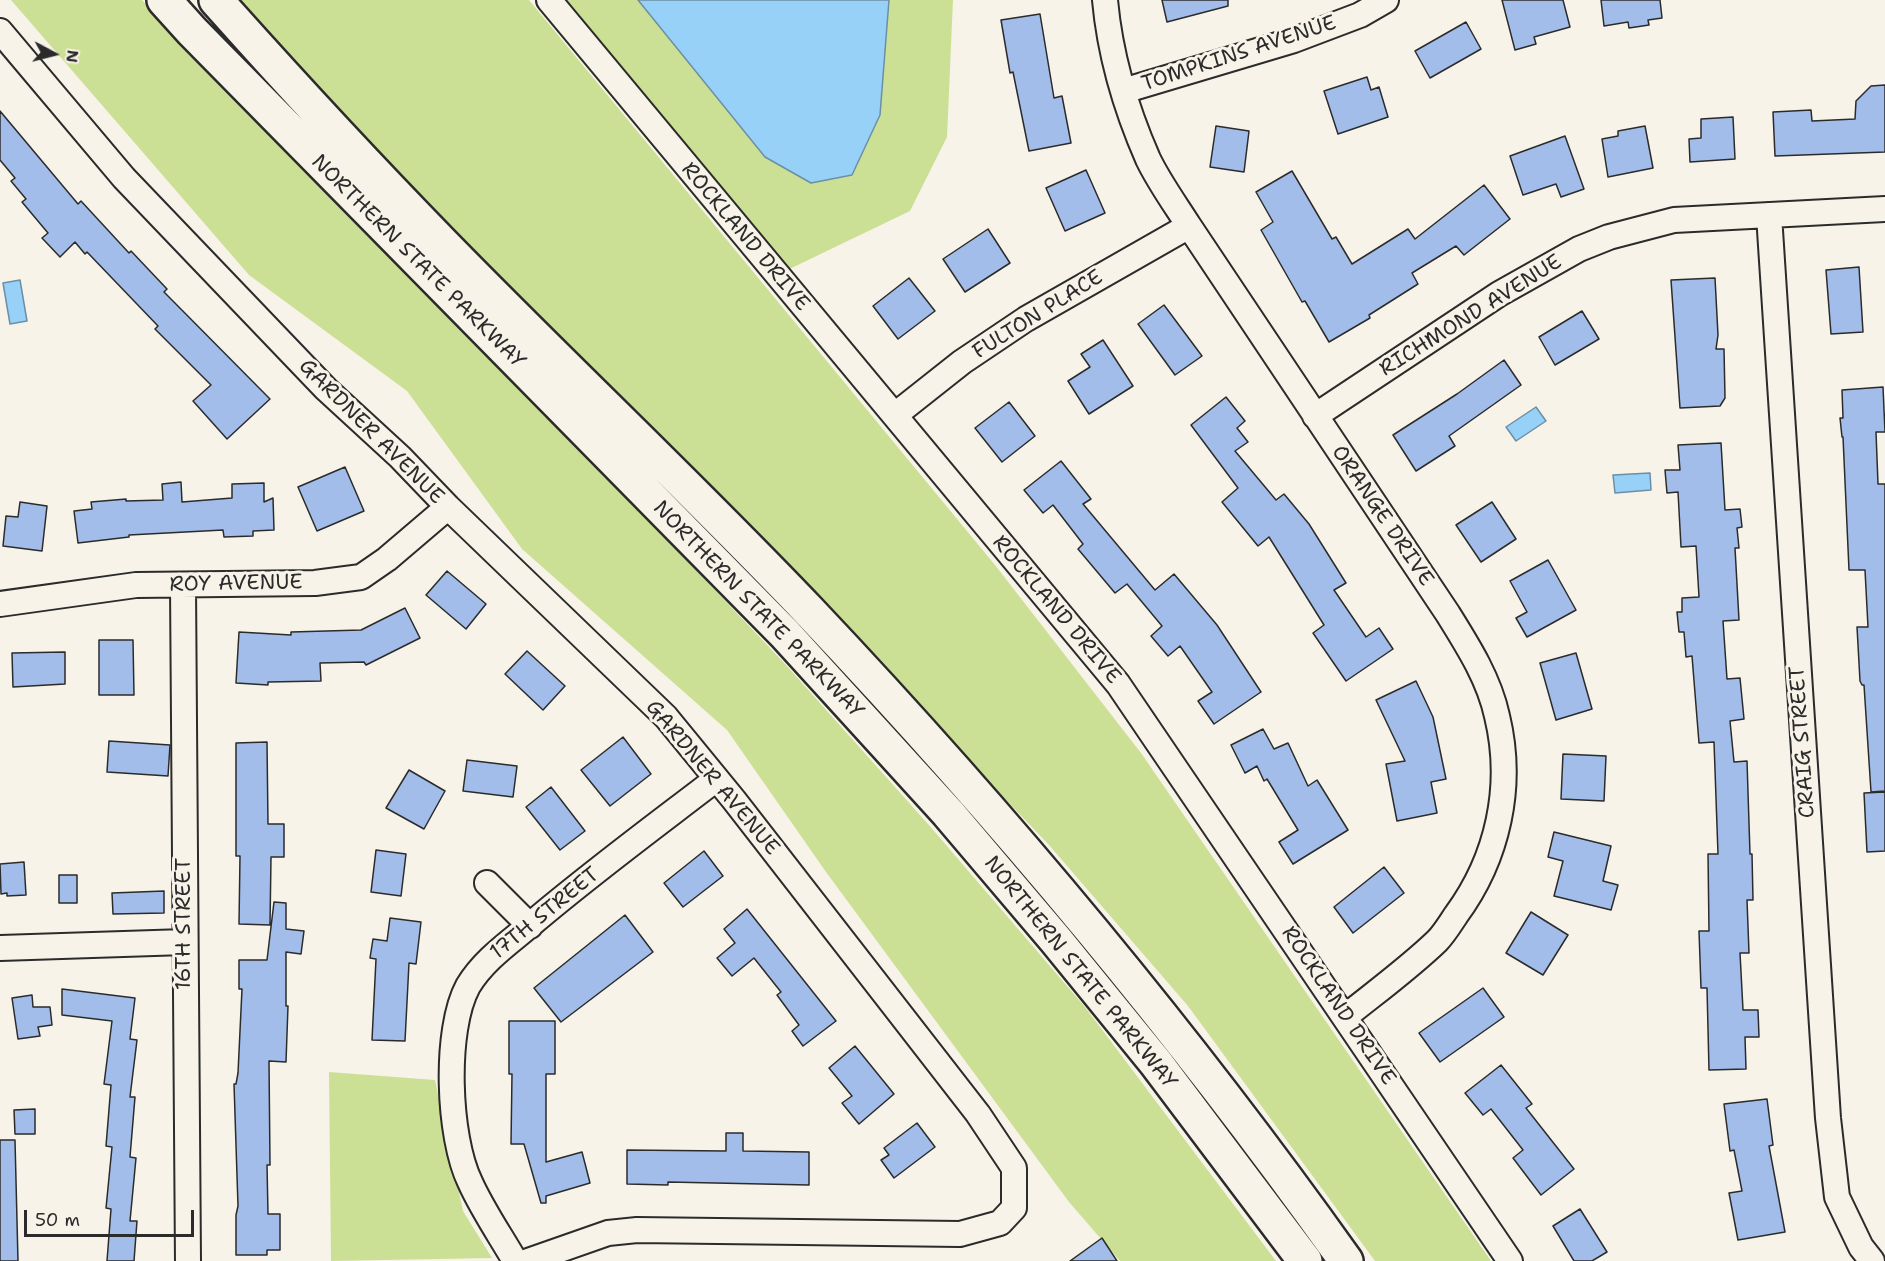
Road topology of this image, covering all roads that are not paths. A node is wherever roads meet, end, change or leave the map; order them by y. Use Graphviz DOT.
graph roads {
  1 [pos="164,0"];
  2 [pos="216,0"];
  3 [pos="549,0"];
  4 [pos="1105,0"];
  5 [pos="1386,0"];
  6 [pos="0,31"];
  7 [pos="1123,91"];
  8 [pos="1885,209"];
  9 [pos="1769,215"];
  10 [pos="1189,226"];
  11 [pos="895,415"];
  12 [pos="1315,416"];
  13 [pos="448,507"];
  14 [pos="183,586"];
  15 [pos="0,604"];
  16 [pos="715,780"];
  17 [pos="487,883"];
  18 [pos="530,926"];
  19 [pos="185,942"];
  20 [pos="0,948"];
  21 [pos="1346,1017"];
  22 [pos="188,1261"];
  23 [pos="515,1261"];
  24 [pos="528,1261"];
  25 [pos="1305,1261"];
  26 [pos="1346,1261"];
  27 [pos="1510,1261"];
  28 [pos="1872,1261"];
  1 -- 25 [label="highway, NORTHERN STATE PARKWAY"];
  2 -- 26 [label="highway, NORTHERN STATE PARKWAY"];
  3 -- 11 [label="street, ROCKLAND DRIVE"];
  4 -- 7 [label="street, ORANGE DRIVE"];
  5 -- 7 [label="street, TOMPKINS AVENUE"];
  6 -- 13 [label="street, GARDNER AVENUE"];
  7 -- 10 [label="street, ORANGE DRIVE"];
  8 -- 9 [label="street, RICHMOND AVENUE"];
  9 -- 12 [label="street, RICHMOND AVENUE"];
  9 -- 28 [label="street, CRAIG STREET"];
  10 -- 11 [label="street, FULTON PLACE"];
  10 -- 12 [label="street, ORANGE DRIVE"];
  11 -- 21 [label="street, ROCKLAND DRIVE"];
  12 -- 21 [label="street, ORANGE DRIVE"];
  13 -- 14 [label="street, ROY AVENUE"];
  13 -- 16 [label="street, GARDNER AVENUE"];
  14 -- 15 [label="street, ROY AVENUE"];
  14 -- 19 [label="street, 16TH STREET"];
  16 -- 18 [label="street, 17TH STREET"];
  16 -- 24 [label="street, GARDNER AVENUE"];
  17 -- 18 [label="street"];
  18 -- 23 [label="street, 17TH STREET"];
  19 -- 20 [label="street"];
  19 -- 22 [label="street, 16TH STREET"];
  21 -- 27 [label="street, ROCKLAND DRIVE"];
}
